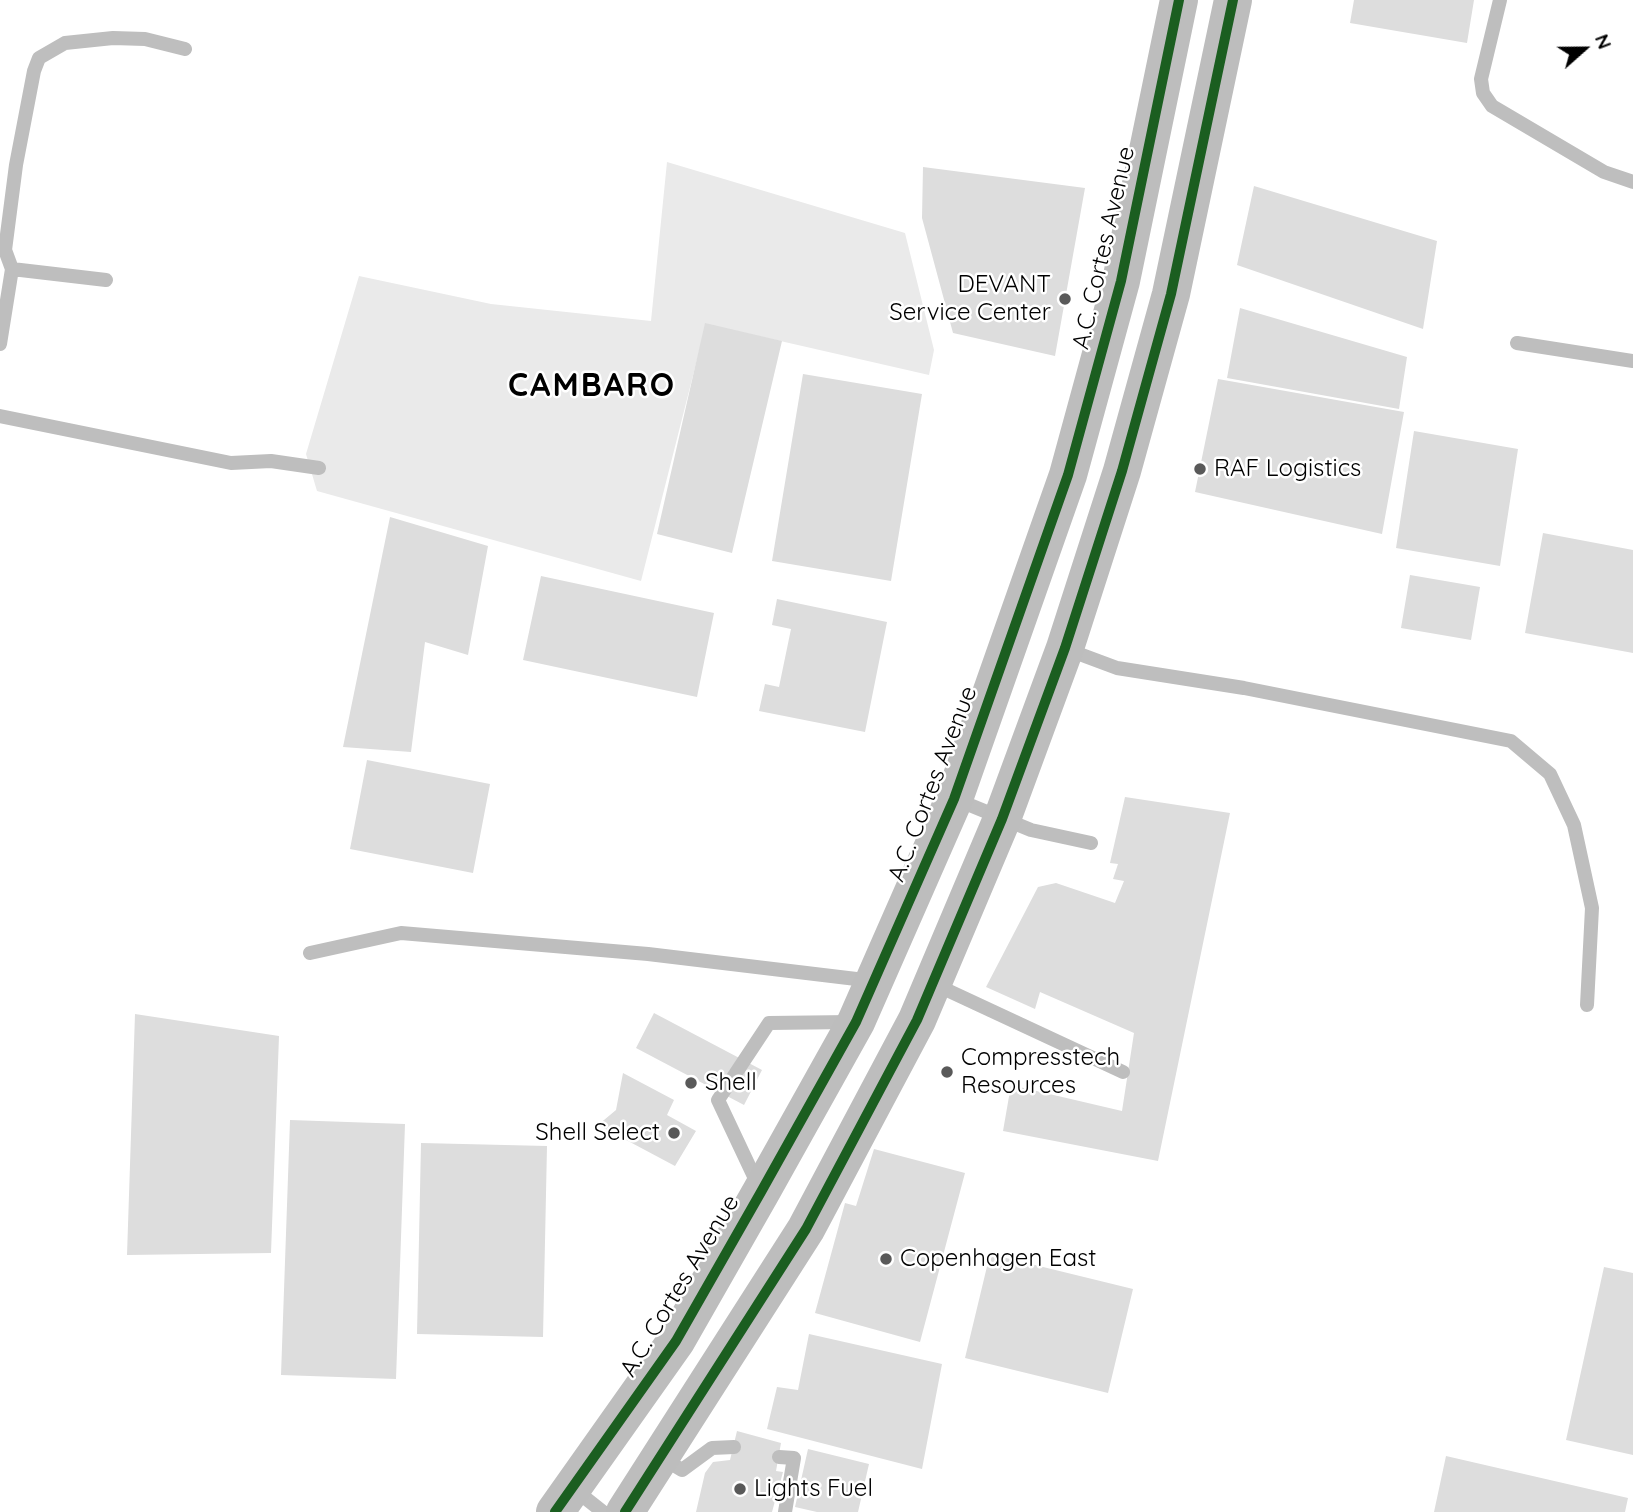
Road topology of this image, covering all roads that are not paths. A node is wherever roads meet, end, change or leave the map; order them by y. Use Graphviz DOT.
graph roads {
  1 [pos="1500,0"];
  2 [pos="1177,13"];
  3 [pos="1229,18"];
  4 [pos="185,49"];
  5 [pos="1633,182"];
  6 [pos="12,269"];
  7 [pos="106,280"];
  8 [pos="1517,343"];
  9 [pos="0,344"];
  10 [pos="1633,361"];
  11 [pos="0,416"];
  12 [pos="319,468"];
  13 [pos="1065,648"];
  14 [pos="954,799"];
  15 [pos="1002,819"];
  16 [pos="1091,843"];
  17 [pos="310,953"];
  18 [pos="875,982"];
  19 [pos="934,984"];
  20 [pos="1587,1005"];
  21 [pos="856,1022"];
  22 [pos="1123,1072"];
  23 [pos="761,1192"];
  24 [pos="734,1447"];
  25 [pos="661,1457"];
  26 [pos="779,1457"];
  27 [pos="564,1500"];
  28 [pos="603,1512"];
  29 [pos="625,1512"];
  30 [pos="785,1512"];
  1 -- 5 [label="lane"];
  2 -- 3 [label="main road"];
  2 -- 14 [label="main road, A.C. Cortes Avenue"];
  3 -- 13 [label="main road"];
  4 -- 6 [label="lane"];
  6 -- 7 [label="lane"];
  6 -- 9 [label="lane"];
  8 -- 10 [label="lane"];
  11 -- 12 [label="lane"];
  13 -- 15 [label="main road"];
  13 -- 20 [label="lane"];
  14 -- 15 [label="lane"];
  14 -- 18 [label="main road, A.C. Cortes Avenue"];
  15 -- 16 [label="lane"];
  15 -- 19 [label="main road"];
  17 -- 18 [label="lane"];
  18 -- 21 [label="main road, A.C. Cortes Avenue"];
  19 -- 22 [label="lane"];
  19 -- 25 [label="main road"];
  21 -- 23 [label="main road, A.C. Cortes Avenue"];
  21 -- 23 [label="lane"];
  23 -- 27 [label="main road, A.C. Cortes Avenue"];
  24 -- 25 [label="lane"];
  25 -- 29 [label="main road"];
  26 -- 30 [label="lane"];
  27 -- 28 [label="lane"];
}
